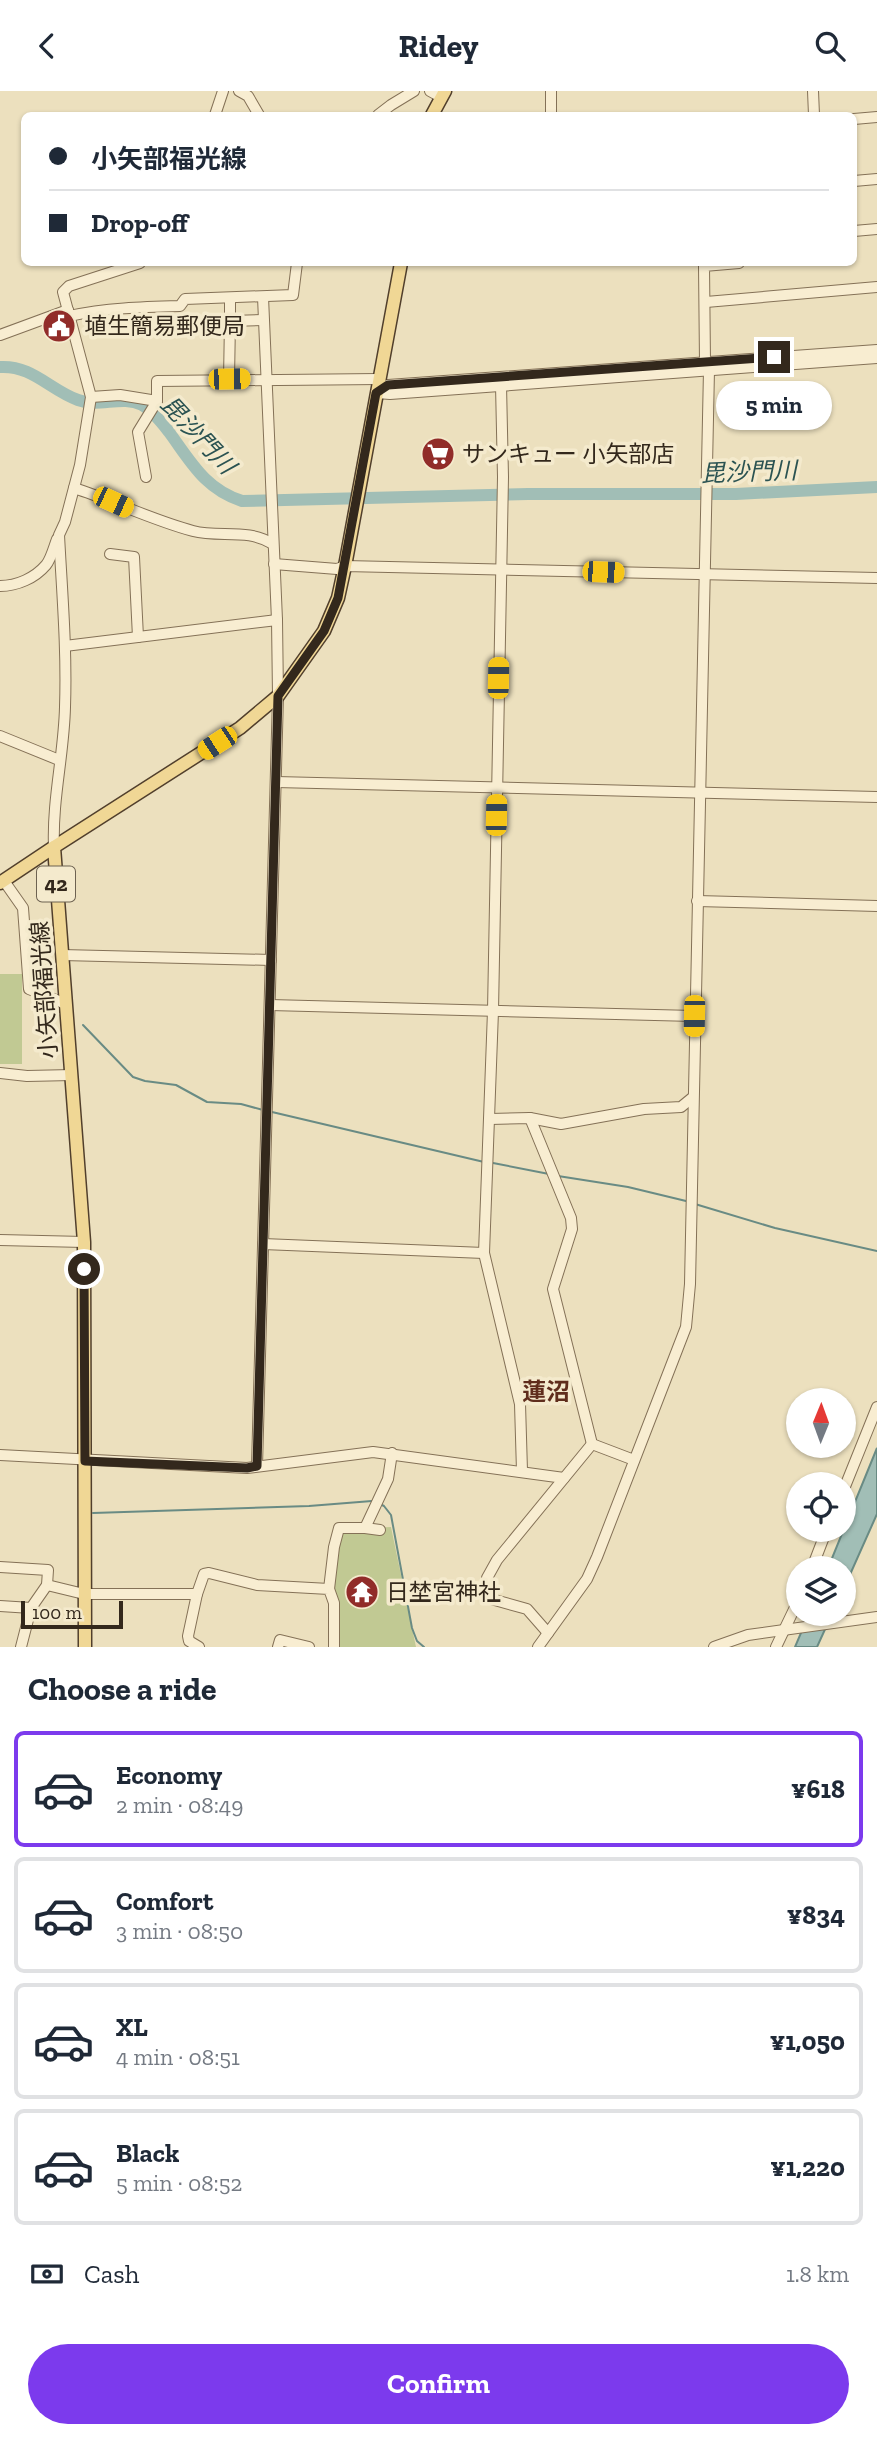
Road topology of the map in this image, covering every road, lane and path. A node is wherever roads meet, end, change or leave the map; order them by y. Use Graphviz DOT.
graph roads {
  1 [pos="223,91"];
  2 [pos="239,91"];
  3 [pos="414,91"];
  4 [pos="551,91"];
  5 [pos="813,91"];
  6 [pos="439,93"];
  7 [pos="216,112"];
  8 [pos="257,112"];
  9 [pos="382,112"];
  10 [pos="433,112"];
  11 [pos="551,112"];
  12 [pos="814,112"];
  13 [pos="877,117"];
  14 [pos="857,119"];
  15 [pos="877,179"];
  16 [pos="857,181"];
  17 [pos="877,229"];
  18 [pos="857,231"];
  19 [pos="131,266"];
  20 [pos="297,266"];
  21 [pos="400,266"];
  22 [pos="705,266"];
  23 [pos="877,287"];
  24 [pos="262,296"];
  25 [pos="230,297"];
  26 [pos="706,302"];
  27 [pos="68,313"];
  28 [pos="263,320"];
  29 [pos="230,321"];
  30 [pos="0,335"];
  31 [pos="877,350"];
  32 [pos="877,358"];
  33 [pos="707,366"];
  34 [pos="229,379"];
  35 [pos="265,379"];
  36 [pos="379,379"];
  37 [pos="501,385"];
  38 [pos="376,393"];
  39 [pos="91,397"];
  40 [pos="157,401"];
  41 [pos="146,477"];
  42 [pos="74,488"];
  43 [pos="59,535"];
  44 [pos="273,544"];
  45 [pos="110,554"];
  46 [pos="274,564"];
  47 [pos="345,566"];
  48 [pos="500,569"];
  49 [pos="705,575"];
  50 [pos="877,578"];
  51 [pos="0,586"];
  52 [pos="276,620"];
  53 [pos="138,637"];
  54 [pos="65,646"];
  55 [pos="278,696"];
  56 [pos="0,736"];
  57 [pos="59,760"];
  58 [pos="276,782"];
  59 [pos="496,787"];
  60 [pos="699,792"];
  61 [pos="877,797"];
  62 [pos="54,847"];
  63 [pos="2,882"];
  64 [pos="697,901"];
  65 [pos="877,906"];
  66 [pos="62,955"];
  67 [pos="271,960"];
  68 [pos="66,1004"];
  69 [pos="270,1005"];
  70 [pos="494,1011"];
  71 [pos="694,1016"];
  72 [pos="0,1073"];
  73 [pos="72,1075"];
  74 [pos="692,1098"];
  75 [pos="530,1118"];
  76 [pos="490,1119"];
  77 [pos="0,1240"];
  78 [pos="84,1242"];
  79 [pos="263,1244"];
  80 [pos="484,1253"];
  81 [pos="877,1407"];
  82 [pos="592,1444"];
  83 [pos="392,1453"];
  84 [pos="0,1455"];
  85 [pos="634,1460"];
  86 [pos="85,1461"];
  87 [pos="257,1466"];
  88 [pos="522,1471"];
  89 [pos="851,1472"];
  90 [pos="564,1478"];
  91 [pos="365,1528"];
  92 [pos="380,1530"];
  93 [pos="0,1567"];
  94 [pos="47,1585"];
  95 [pos="329,1589"];
  96 [pos="84,1594"];
  97 [pos="197,1594"];
  98 [pos="0,1606"];
  99 [pos="31,1608"];
  100 [pos="877,1617"];
  101 [pos="788,1626"];
  102 [pos="786,1631"];
  103 [pos="548,1633"];
  104 [pos="21,1647"];
  105 [pos="85,1647"];
  106 [pos="200,1647"];
  107 [pos="278,1647"];
  108 [pos="309,1647"];
  109 [pos="334,1647"];
  110 [pos="538,1647"];
  111 [pos="714,1647"];
  112 [pos="776,1647"];
  1 -- 7 [label="street"];
  2 -- 8 [label="street"];
  3 -- 9 [label="street"];
  4 -- 11 [label="street"];
  5 -- 12 [label="street"];
  6 -- 10 [label="main road"];
  13 -- 14 [label="street"];
  15 -- 16 [label="street"];
  17 -- 18 [label="street"];
  19 -- 27 [label="street"];
  20 -- 24 [label="street"];
  21 -- 36 [label="main road, 42"];
  22 -- 26 [label="street"];
  23 -- 26 [label="street"];
  24 -- 25 [label="street"];
  24 -- 28 [label="street"];
  25 -- 27 [label="street"];
  25 -- 29 [label="street"];
  26 -- 33 [label="street"];
  27 -- 30 [label="street"];
  27 -- 39 [label="street"];
  28 -- 29 [label="street"];
  28 -- 35 [label="street"];
  29 -- 34 [label="street"];
  31 -- 33 [label="street"];
  32 -- 33 [label="street"];
  33 -- 37 [label="street"];
  33 -- 38 [label="street"];
  33 -- 49 [label="street"];
  34 -- 35 [label="street"];
  34 -- 40 [label="street"];
  35 -- 36 [label="street"];
  35 -- 44 [label="street"];
  36 -- 38 [label="main road, 42"];
  37 -- 38 [label="street"];
  37 -- 48 [label="street"];
  38 -- 47 [label="main road, 42"];
  39 -- 40 [label="street"];
  39 -- 42 [label="street"];
  40 -- 41 [label="street"];
  42 -- 43 [label="street"];
  42 -- 44 [label="street"];
  43 -- 51 [label="street"];
  43 -- 54 [label="street"];
  44 -- 46 [label="street"];
  45 -- 53 [label="street"];
  46 -- 47 [label="street"];
  46 -- 52 [label="street"];
  47 -- 48 [label="street"];
  47 -- 55 [label="main road, 42"];
  48 -- 49 [label="street"];
  48 -- 59 [label="street"];
  49 -- 50 [label="street"];
  49 -- 60 [label="street"];
  52 -- 53 [label="street"];
  52 -- 55 [label="street"];
  53 -- 54 [label="street"];
  54 -- 57 [label="street"];
  55 -- 58 [label="street"];
  55 -- 62 [label="main road, 42"];
  56 -- 57 [label="street"];
  57 -- 62 [label="street"];
  58 -- 59 [label="street"];
  58 -- 67 [label="street"];
  59 -- 60 [label="street"];
  59 -- 70 [label="street"];
  60 -- 61 [label="street"];
  60 -- 64 [label="street"];
  62 -- 63 [label="main road"];
  62 -- 66 [label="main road, 小矢部福光線 / 42"];
  63 -- 68 [label="street"];
  64 -- 65 [label="street"];
  64 -- 71 [label="street"];
  66 -- 67 [label="street"];
  66 -- 68 [label="main road, 小矢部福光線 / 42"];
  67 -- 69 [label="street"];
  68 -- 73 [label="main road, 小矢部福光線 / 42"];
  69 -- 70 [label="street"];
  69 -- 79 [label="street"];
  70 -- 71 [label="street"];
  70 -- 76 [label="street"];
  71 -- 74 [label="street"];
  72 -- 73 [label="street"];
  73 -- 78 [label="main road, 小矢部福光線 / 42"];
  74 -- 75 [label="street"];
  74 -- 85 [label="street"];
  75 -- 76 [label="street"];
  75 -- 82 [label="street"];
  76 -- 80 [label="street"];
  77 -- 78 [label="street"];
  78 -- 86 [label="main road, 小矢部福光線 / 42"];
  79 -- 80 [label="street"];
  79 -- 87 [label="street"];
  80 -- 88 [label="street"];
  81 -- 89 [label="street"];
  82 -- 85 [label="street"];
  82 -- 90 [label="street"];
  83 -- 87 [label="street"];
  83 -- 88 [label="street"];
  83 -- 91 [label="street"];
  84 -- 86 [label="street"];
  85 -- 103 [label="street"];
  86 -- 87 [label="street"];
  86 -- 96 [label="main road, 小矢部福光線 / 42"];
  88 -- 90 [label="street"];
  90 -- 103 [label="street"];
  91 -- 92 [label="street"];
  91 -- 95 [label="street"];
  93 -- 94 [label="street"];
  94 -- 96 [label="street"];
  94 -- 99 [label="street"];
  95 -- 97 [label="street"];
  95 -- 109 [label="street"];
  96 -- 97 [label="street"];
  96 -- 105 [label="main road, 小矢部福光線 / 42"];
  97 -- 106 [label="street"];
  98 -- 99 [label="street"];
  99 -- 104 [label="street"];
  100 -- 102 [label="street"];
  101 -- 102 [label="street"];
  102 -- 111 [label="street"];
  102 -- 112 [label="street"];
  103 -- 110 [label="street"];
  107 -- 108 [label="street"];
}
